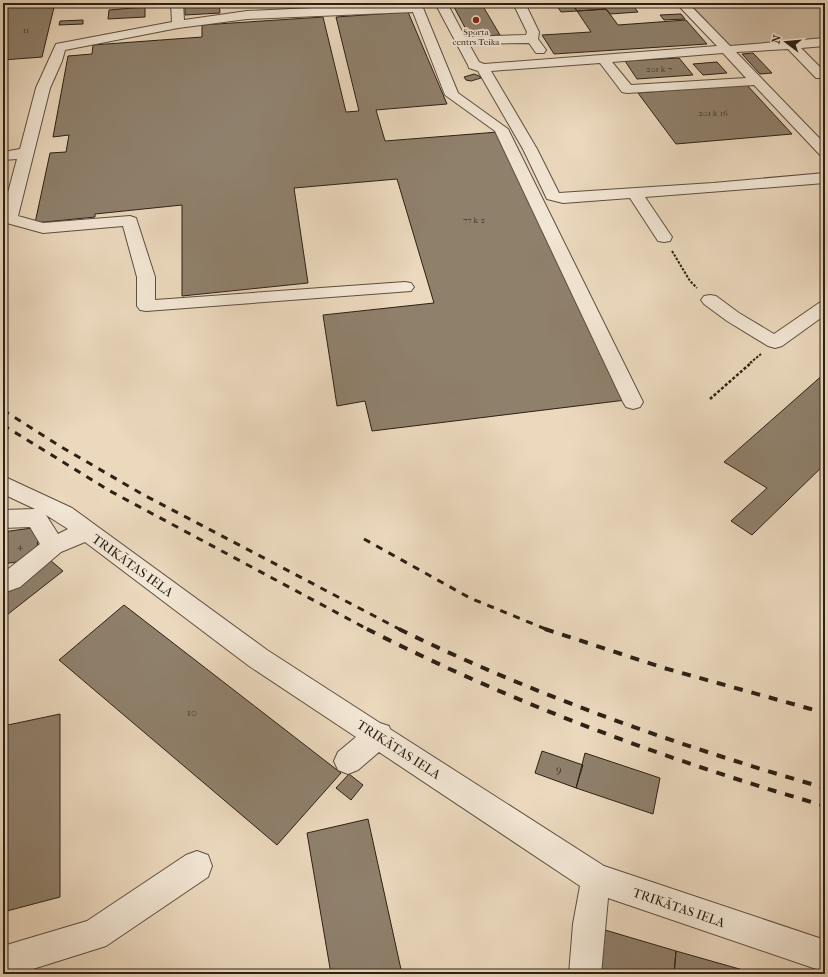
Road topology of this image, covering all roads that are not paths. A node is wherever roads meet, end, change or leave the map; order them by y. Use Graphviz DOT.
graph roads {
  1 [pos="178,3"];
  2 [pos="442,3"];
  3 [pos="519,3"];
  4 [pos="682,3"];
  5 [pos="416,5"];
  6 [pos="246,9"];
  7 [pos="178,24"];
  8 [pos="532,39"];
  9 [pos="461,41"];
  10 [pos="825,42"];
  11 [pos="791,45"];
  12 [pos="496,49"];
  13 [pos="727,50"];
  14 [pos="545,58"];
  15 [pos="603,59"];
  16 [pos="482,68"];
  17 [pos="821,75"];
  18 [pos="758,81"];
  19 [pos="825,152"];
  20 [pos="26,153"];
  21 [pos="3,156"];
  22 [pos="825,178"];
  23 [pos="635,194"];
  24 [pos="664,237"];
  25 [pos="405,287"];
  26 [pos="710,300"];
  27 [pos="825,307"];
  28 [pos="633,402"];
  29 [pos="3,484"];
  30 [pos="3,519"];
  31 [pos="87,530"];
  32 [pos="53,546"];
  33 [pos="3,583"];
  34 [pos="379,735"];
  35 [pos="348,761"];
  36 [pos="197,866"];
  37 [pos="596,879"];
  38 [pos="825,956"];
  39 [pos="9,965"];
  40 [pos="585,974"];
  1 -- 7 [label="street"];
  2 -- 9 [label="street"];
  3 -- 8 [label="street"];
  4 -- 13 [label="street"];
  5 -- 6 [label="street"];
  5 -- 28 [label="street"];
  6 -- 7 [label="street"];
  7 -- 20 [label="street"];
  8 -- 12 [label="street"];
  8 -- 14 [label="street"];
  9 -- 12 [label="street"];
  9 -- 16 [label="street"];
  10 -- 11 [label="street"];
  11 -- 13 [label="street"];
  11 -- 17 [label="street"];
  12 -- 14 [label="street"];
  13 -- 15 [label="street"];
  13 -- 18 [label="street"];
  14 -- 15 [label="street"];
  14 -- 16 [label="street"];
  15 -- 18 [label="street"];
  16 -- 23 [label="street"];
  18 -- 19 [label="street"];
  20 -- 21 [label="street"];
  20 -- 25 [label="street"];
  22 -- 23 [label="street"];
  23 -- 24 [label="street"];
  26 -- 27 [label="street"];
  29 -- 31 [label="street, TRIKĀTAS IELA"];
  30 -- 32 [label="street"];
  31 -- 32 [label="street"];
  31 -- 34 [label="street, TRIKĀTAS IELA"];
  32 -- 33 [label="street"];
  34 -- 35 [label="street"];
  34 -- 37 [label="street, TRIKĀTAS IELA"];
  36 -- 39 [label="street"];
  37 -- 38 [label="street, TRIKĀTAS IELA"];
  37 -- 40 [label="street"];
}
